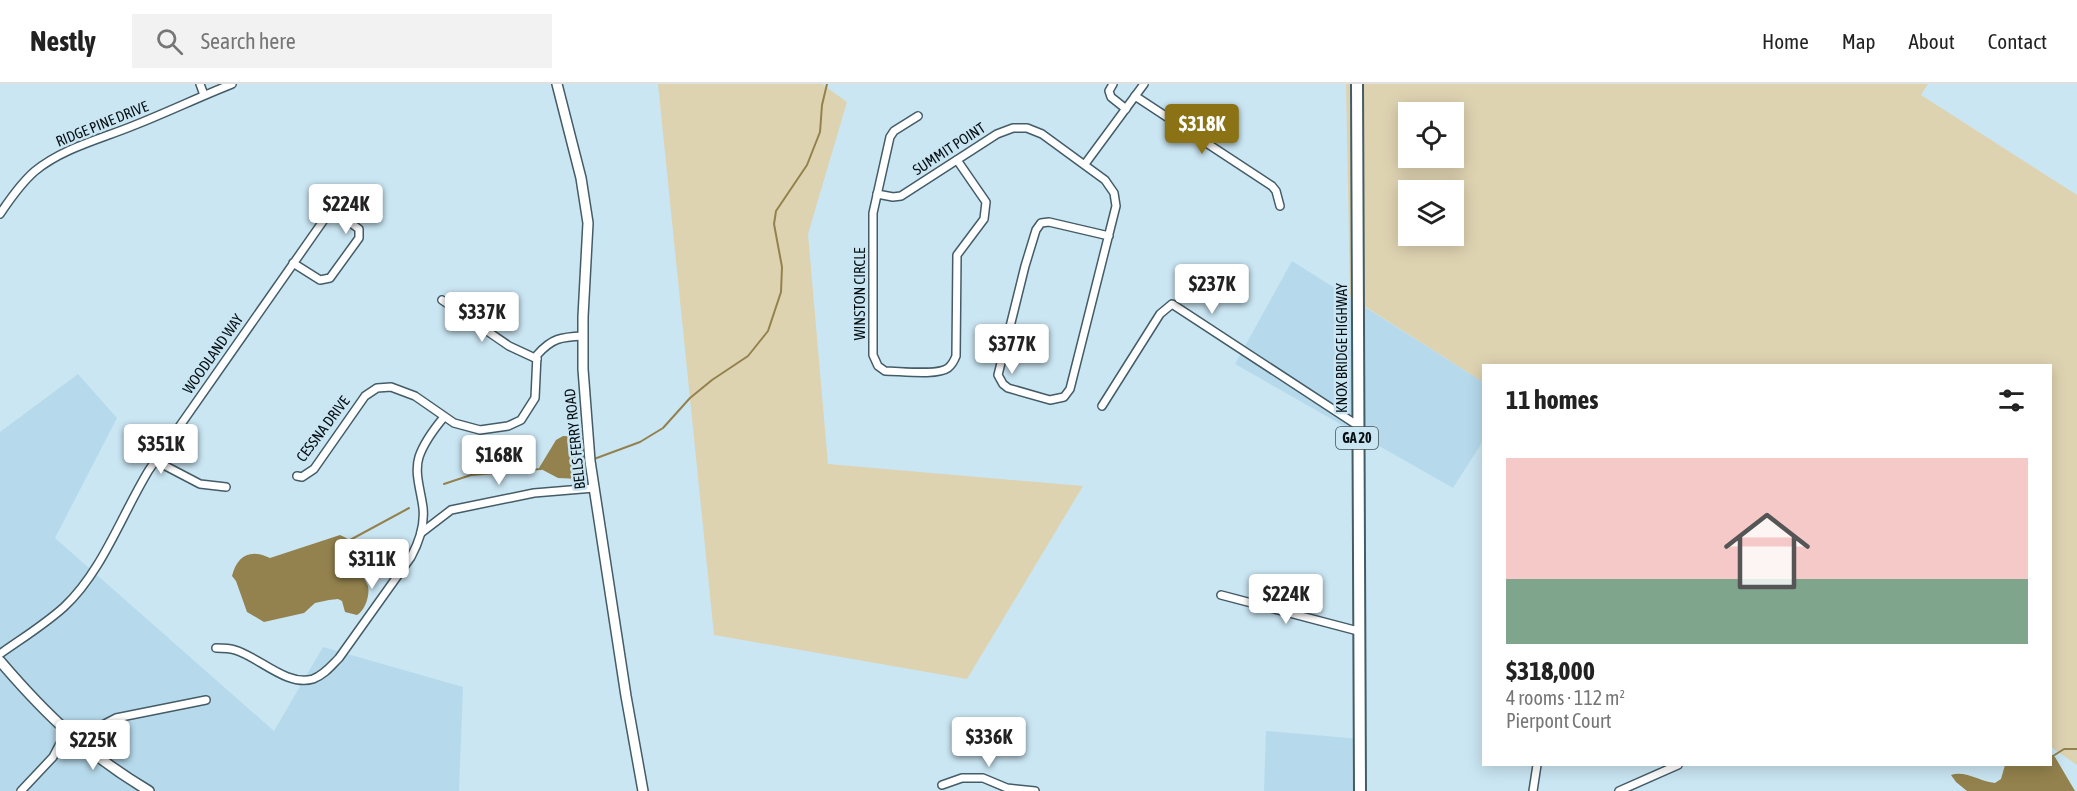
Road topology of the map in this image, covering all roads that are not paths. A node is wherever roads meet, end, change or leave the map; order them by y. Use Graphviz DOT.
graph roads {
  1 [pos="200,84"];
  2 [pos="232,84"];
  3 [pos="556,84"];
  4 [pos="1113,84"];
  5 [pos="1144,84"];
  6 [pos="1357,84"];
  7 [pos="204,95"];
  8 [pos="1135,96"];
  9 [pos="1126,109"];
  10 [pos="918,116"];
  11 [pos="957,160"];
  12 [pos="1085,164"];
  13 [pos="878,194"];
  14 [pos="1280,206"];
  15 [pos="0,214"];
  16 [pos="1109,236"];
  17 [pos="293,263"];
  18 [pos="442,300"];
  19 [pos="583,336"];
  20 [pos="537,359"];
  21 [pos="1102,406"];
  22 [pos="444,417"];
  23 [pos="1357,425"];
  24 [pos="156,461"];
  25 [pos="297,476"];
  26 [pos="226,487"];
  27 [pos="594,488"];
  28 [pos="420,534"];
  29 [pos="1221,595"];
  30 [pos="1359,631"];
  31 [pos="216,648"];
  32 [pos="0,654"];
  33 [pos="0,661"];
  34 [pos="206,700"];
  35 [pos="66,732"];
  36 [pos="81,745"];
  37 [pos="1537,766"];
  38 [pos="1676,766"];
  39 [pos="942,785"];
  40 [pos="21,791"];
  41 [pos="149,791"];
  42 [pos="644,791"];
  43 [pos="1035,791"];
  44 [pos="1360,791"];
  45 [pos="1533,791"];
  46 [pos="1619,791"];
  1 -- 7 [label="street"];
  2 -- 7 [label="street, RIDGE PINE DRIVE"];
  3 -- 19 [label="main road, BELLS FERRY ROAD"];
  4 -- 9 [label="street"];
  5 -- 8 [label="street"];
  6 -- 23 [label="main road, KNOX BRIDGE HIGHWAY / GA 20"];
  7 -- 15 [label="street, RIDGE PINE DRIVE"];
  8 -- 9 [label="street"];
  8 -- 14 [label="street"];
  9 -- 12 [label="street"];
  10 -- 13 [label="street, WINSTON CIRCLE"];
  11 -- 12 [label="street, SUMMIT POINT"];
  11 -- 13 [label="street, SUMMIT POINT"];
  11 -- 13 [label="street, WINSTON CIRCLE"];
  12 -- 16 [label="street, SUMMIT POINT"];
  16 -- 16 [label="street"];
  17 -- 17 [label="street, WOODLAND WAY"];
  17 -- 24 [label="street, WOODLAND WAY"];
  18 -- 20 [label="street"];
  19 -- 20 [label="street"];
  19 -- 27 [label="main road, BELLS FERRY ROAD"];
  20 -- 22 [label="street, CESSNA DRIVE"];
  21 -- 23 [label="street"];
  22 -- 25 [label="street, CESSNA DRIVE"];
  22 -- 28 [label="street"];
  23 -- 30 [label="main road, KNOX BRIDGE HIGHWAY / GA 20"];
  24 -- 26 [label="street"];
  24 -- 32 [label="street, WOODLAND WAY"];
  27 -- 28 [label="street"];
  27 -- 42 [label="main road, BELLS FERRY ROAD"];
  28 -- 31 [label="street"];
  29 -- 30 [label="street"];
  30 -- 44 [label="main road, KNOX BRIDGE HIGHWAY / GA 20"];
  33 -- 35 [label="main road"];
  34 -- 36 [label="street"];
  35 -- 36 [label="main road"];
  35 -- 40 [label="street"];
  36 -- 41 [label="main road"];
  37 -- 45 [label="street"];
  38 -- 46 [label="street"];
  39 -- 43 [label="street"];
}
